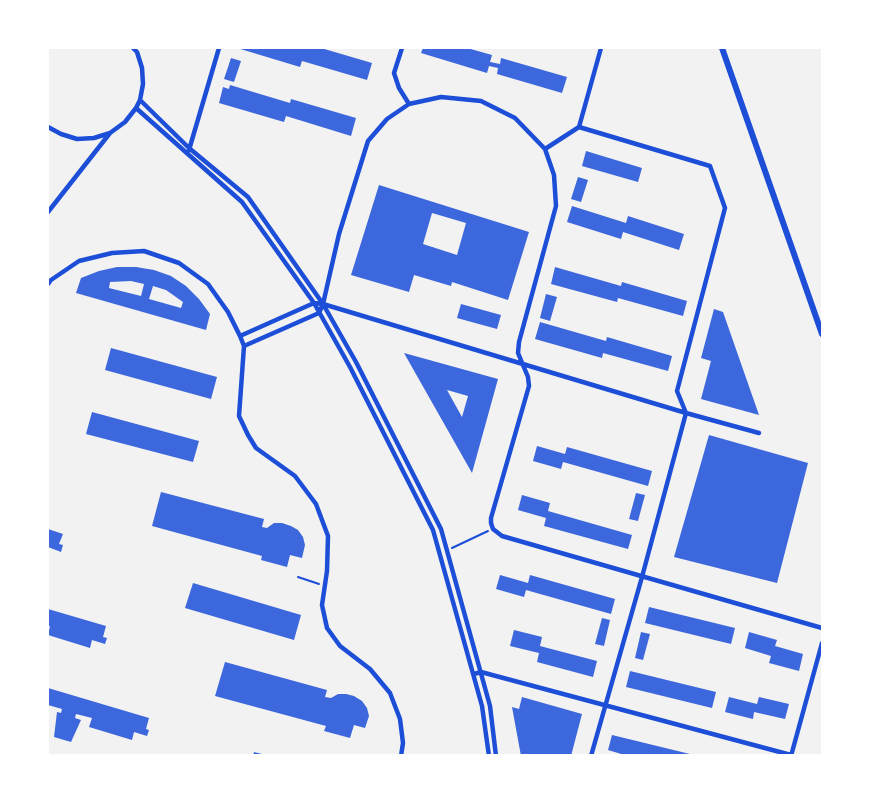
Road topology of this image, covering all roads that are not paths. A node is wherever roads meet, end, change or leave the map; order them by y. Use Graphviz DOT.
graph roads {
  1 [pos="133,48"];
  2 [pos="219,48"];
  3 [pos="402,48"];
  4 [pos="601,48"];
  5 [pos="722,48"];
  6 [pos="137,50"];
  7 [pos="140,100"];
  8 [pos="410,104"];
  9 [pos="136,108"];
  10 [pos="48,127"];
  11 [pos="579,127"];
  12 [pos="110,133"];
  13 [pos="190,148"];
  14 [pos="546,149"];
  15 [pos="188,154"];
  16 [pos="48,212"];
  17 [pos="48,284"];
  18 [pos="314,302"];
  19 [pos="323,304"];
  20 [pos="319,313"];
  21 [pos="822,334"];
  22 [pos="240,336"];
  23 [pos="244,346"];
  24 [pos="522,365"];
  25 [pos="686,413"];
  26 [pos="759,433"];
  27 [pos="642,577"];
  28 [pos="822,628"];
  29 [pos="822,643"];
  30 [pos="481,672"];
  31 [pos="474,674"];
  32 [pos="606,706"];
  33 [pos="791,755"];
  34 [pos="401,756"];
  35 [pos="489,756"];
  36 [pos="496,756"];
  37 [pos="591,756"];
  1 -- 6 [label="street"];
  2 -- 13 [label="street"];
  3 -- 8 [label="street"];
  4 -- 11 [label="street"];
  5 -- 21 [label="main road"];
  6 -- 7 [label="street"];
  7 -- 9 [label="street"];
  7 -- 13 [label="street"];
  8 -- 14 [label="street"];
  8 -- 19 [label="street"];
  9 -- 12 [label="street"];
  9 -- 15 [label="street"];
  10 -- 12 [label="street"];
  11 -- 14 [label="street"];
  11 -- 25 [label="street"];
  12 -- 16 [label="street"];
  13 -- 15 [label="street"];
  13 -- 19 [label="street"];
  14 -- 24 [label="street"];
  15 -- 18 [label="street"];
  17 -- 22 [label="street"];
  18 -- 19 [label="street"];
  18 -- 20 [label="street"];
  18 -- 22 [label="street"];
  19 -- 20 [label="street"];
  19 -- 24 [label="street"];
  19 -- 30 [label="street"];
  20 -- 23 [label="street"];
  20 -- 31 [label="street"];
  22 -- 23 [label="street"];
  23 -- 34 [label="street"];
  24 -- 25 [label="street"];
  24 -- 27 [label="street"];
  25 -- 26 [label="street"];
  25 -- 27 [label="street"];
  27 -- 28 [label="street"];
  27 -- 32 [label="street"];
  29 -- 33 [label="street"];
  30 -- 31 [label="street"];
  30 -- 32 [label="street"];
  30 -- 36 [label="street"];
  31 -- 35 [label="street"];
  32 -- 33 [label="street"];
  32 -- 37 [label="street"];
}
